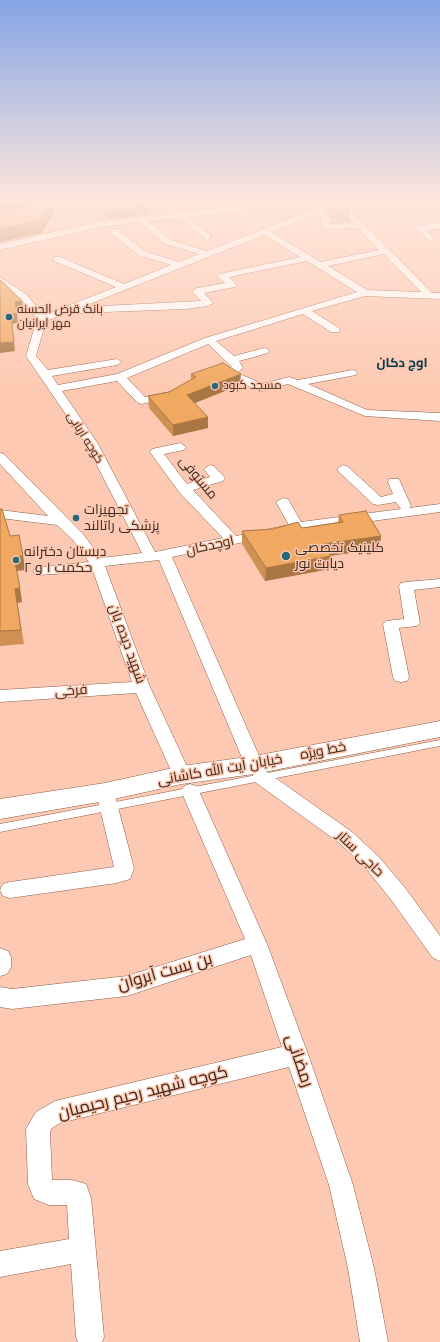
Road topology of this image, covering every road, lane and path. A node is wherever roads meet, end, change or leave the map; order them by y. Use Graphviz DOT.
graph roads {
  1 [pos="68,264"];
  2 [pos="176,264"];
  3 [pos="183,264"];
  4 [pos="282,264"];
  5 [pos="327,264"];
  6 [pos="398,264"];
  7 [pos="180,265"];
  8 [pos="321,265"];
  9 [pos="0,280"];
  10 [pos="124,287"];
  11 [pos="365,293"];
  12 [pos="428,294"];
  13 [pos="440,296"];
  14 [pos="66,310"];
  15 [pos="304,310"];
  16 [pos="42,319"];
  17 [pos="334,330"];
  18 [pos="209,340"];
  19 [pos="264,351"];
  20 [pos="232,360"];
  21 [pos="117,362"];
  22 [pos="352,373"];
  23 [pos="45,374"];
  24 [pos="120,377"];
  25 [pos="298,383"];
  26 [pos="54,389"];
  27 [pos="172,395"];
  28 [pos="440,417"];
  29 [pos="180,447"];
  30 [pos="0,457"];
  31 [pos="210,469"];
  32 [pos="344,469"];
  33 [pos="394,482"];
  34 [pos="184,489"];
  35 [pos="400,497"];
  36 [pos="283,502"];
  37 [pos="440,508"];
  38 [pos="406,511"];
  39 [pos="0,514"];
  40 [pos="62,521"];
  41 [pos="297,527"];
  42 [pos="233,541"];
  43 [pos="158,556"];
  44 [pos="98,565"];
  45 [pos="40,571"];
  46 [pos="440,583"];
  47 [pos="401,677"];
  48 [pos="142,687"];
  49 [pos="0,696"];
  50 [pos="440,729"];
  51 [pos="440,743"];
  52 [pos="257,771"];
  53 [pos="186,783"];
  54 [pos="107,800"];
  55 [pos="0,809"];
  56 [pos="0,828"];
  57 [pos="10,890"];
  58 [pos="257,944"];
  59 [pos="440,952"];
  60 [pos="0,997"];
  61 [pos="297,1054"];
  62 [pos="83,1249"];
  63 [pos="0,1264"];
  64 [pos="90,1337"];
  65 [pos="374,1342"];
  1 -- 10 [label="street"];
  2 -- 7 [label="street"];
  3 -- 7 [label="street"];
  4 -- 14 [label="street"];
  5 -- 8 [label="street"];
  6 -- 12 [label="street"];
  7 -- 10 [label="street"];
  8 -- 11 [label="street"];
  9 -- 16 [label="street"];
  10 -- 14 [label="street"];
  11 -- 12 [label="street"];
  11 -- 15 [label="street"];
  12 -- 13 [label="street"];
  14 -- 16 [label="street"];
  15 -- 17 [label="street"];
  15 -- 18 [label="street"];
  16 -- 23 [label="street, کوچه اربابی"];
  18 -- 20 [label="street"];
  18 -- 24 [label="street"];
  19 -- 20 [label="street"];
  20 -- 25 [label="street"];
  21 -- 23 [label="street"];
  22 -- 25 [label="street"];
  23 -- 26 [label="street, کوچه اربابی"];
  24 -- 26 [label="street"];
  24 -- 27 [label="street"];
  25 -- 28 [label="street"];
  26 -- 43 [label="street, کوچه اربابی"];
  29 -- 34 [label="street, مستوفی"];
  30 -- 40 [label="street, شهید دیده بان"];
  31 -- 34 [label="street"];
  32 -- 35 [label="street"];
  33 -- 35 [label="street"];
  34 -- 42 [label="street, مستوفی"];
  35 -- 38 [label="street"];
  36 -- 41 [label="street"];
  37 -- 38 [label="street, اوچدکان"];
  38 -- 41 [label="street, اوچدکان"];
  39 -- 40 [label="street"];
  40 -- 44 [label="street, شهید دیده بان"];
  41 -- 42 [label="street, اوچدکان"];
  42 -- 43 [label="street, اوچدکان"];
  43 -- 44 [label="street, اوچدکان"];
  43 -- 52 [label="street"];
  44 -- 45 [label="street, اوچدکان"];
  44 -- 48 [label="street, شهید دیده بان"];
  46 -- 47 [label="street"];
  48 -- 49 [label="street, فرخی"];
  48 -- 53 [label="street, شهید دیده بان"];
  50 -- 52 [label="main road, خیابان آیت الله کاشانی"];
  51 -- 52 [label="lane, خط ویژه"];
  52 -- 53 [label="main road, خیابان آیت الله کاشانی"];
  52 -- 59 [label="street, حاجی ستار"];
  53 -- 54 [label="main road, خیابان آیت الله کاشانی"];
  53 -- 58 [label="street, رمضانی"];
  54 -- 55 [label="main road, خیابان آیت الله کاشانی"];
  54 -- 56 [label="lane"];
  54 -- 57 [label="street"];
  58 -- 60 [label="street, بن بست آبروان"];
  58 -- 61 [label="street, رمضانی"];
  61 -- 62 [label="street, کوچه شهید رحیم رحیمیان"];
  61 -- 65 [label="street, رمضانی"];
  62 -- 63 [label="street"];
  62 -- 64 [label="street"];
}
